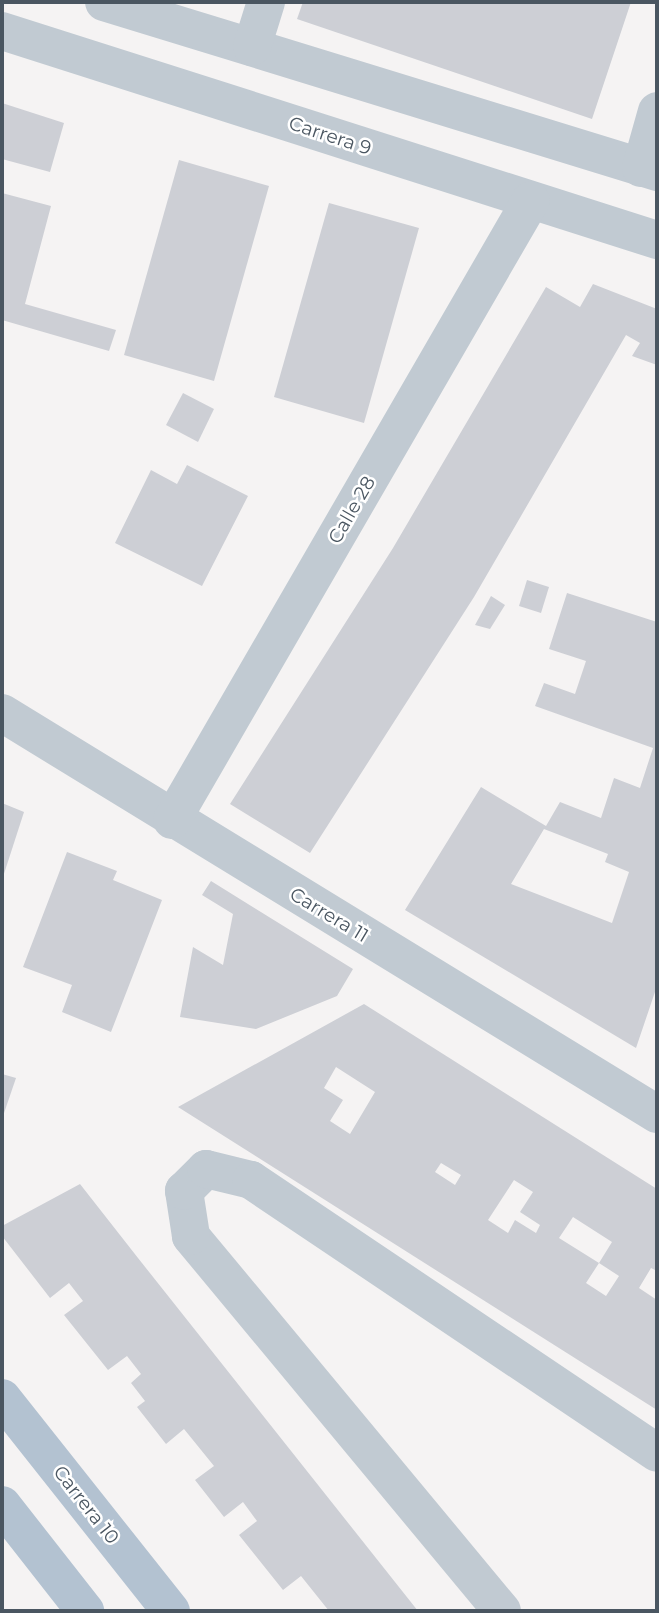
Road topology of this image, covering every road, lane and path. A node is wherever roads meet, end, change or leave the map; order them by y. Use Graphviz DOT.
graph roads {
  1 [pos="104,2"];
  2 [pos="266,2"];
  3 [pos="2,32"];
  4 [pos="252,47"];
  5 [pos="657,111"];
  6 [pos="649,170"];
  7 [pos="531,200"];
  8 [pos="657,240"];
  9 [pos="2,713"];
  10 [pos="172,820"];
  11 [pos="657,1112"];
  12 [pos="2,1398"];
  13 [pos="657,1453"];
  14 [pos="2,1505"];
  15 [pos="85,1611"];
  16 [pos="171,1611"];
  17 [pos="502,1611"];
  1 -- 4 [label="street"];
  2 -- 4 [label="street"];
  3 -- 7 [label="street, Carrera 9"];
  4 -- 6 [label="street"];
  5 -- 6 [label="street"];
  7 -- 8 [label="street, Carrera 9"];
  7 -- 10 [label="street, Calle 28"];
  9 -- 10 [label="street, Carrera 11"];
  10 -- 11 [label="street, Carrera 11"];
  12 -- 16 [label="main road, Carrera 10"];
  13 -- 17 [label="street"];
  14 -- 15 [label="main road"];
}
